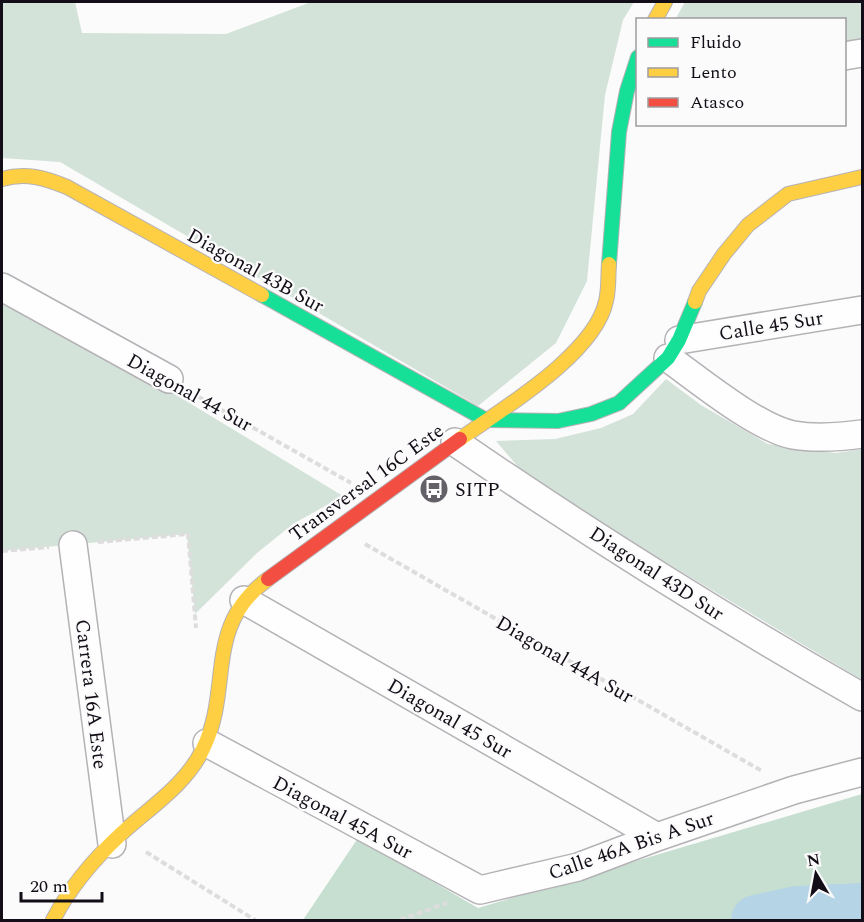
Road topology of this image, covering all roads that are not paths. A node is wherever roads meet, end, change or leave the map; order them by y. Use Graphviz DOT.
graph roads {
  1 [pos="665,2"];
  2 [pos="656,18"];
  3 [pos="862,53"];
  4 [pos="846,56"];
  5 [pos="636,68"];
  6 [pos="632,90"];
  7 [pos="862,177"];
  8 [pos="2,178"];
  9 [pos="4,289"];
  10 [pos="862,310"];
  11 [pos="674,349"];
  12 [pos="169,380"];
  13 [pos="486,420"];
  14 [pos="862,434"];
  15 [pos="455,442"];
  16 [pos="73,544"];
  17 [pos="244,600"];
  18 [pos="862,697"];
  19 [pos="207,743"];
  20 [pos="862,772"];
  21 [pos="657,837"];
  22 [pos="116,840"];
  23 [pos="480,890"];
  24 [pos="53,921"];
  1 -- 2 [label="street"];
  3 -- 4 [label="street"];
  5 -- 6 [label="street, Transversal 16C Este"];
  6 -- 13 [label="street, Transversal 16C Este"];
  7 -- 11 [label="street"];
  8 -- 13 [label="street, Diagonal 43B Sur"];
  9 -- 12 [label="street, Diagonal 44 Sur"];
  10 -- 11 [label="street, Calle 45 Sur"];
  11 -- 13 [label="street"];
  11 -- 14 [label="street"];
  13 -- 15 [label="street, Transversal 16C Este"];
  15 -- 17 [label="street, Transversal 16C Este"];
  15 -- 18 [label="street, Diagonal 43D Sur"];
  16 -- 22 [label="street, Carrera 16A Este"];
  17 -- 19 [label="street, Transversal 16C Este"];
  17 -- 21 [label="street, Diagonal 45 Sur"];
  19 -- 22 [label="street, Transversal 16C Este"];
  19 -- 23 [label="street, Diagonal 45A Sur"];
  20 -- 21 [label="street, Calle 46A Bis A Sur"];
  21 -- 23 [label="street, Calle 46A Bis A Sur"];
  22 -- 24 [label="street, Transversal 16C Este"];
}
